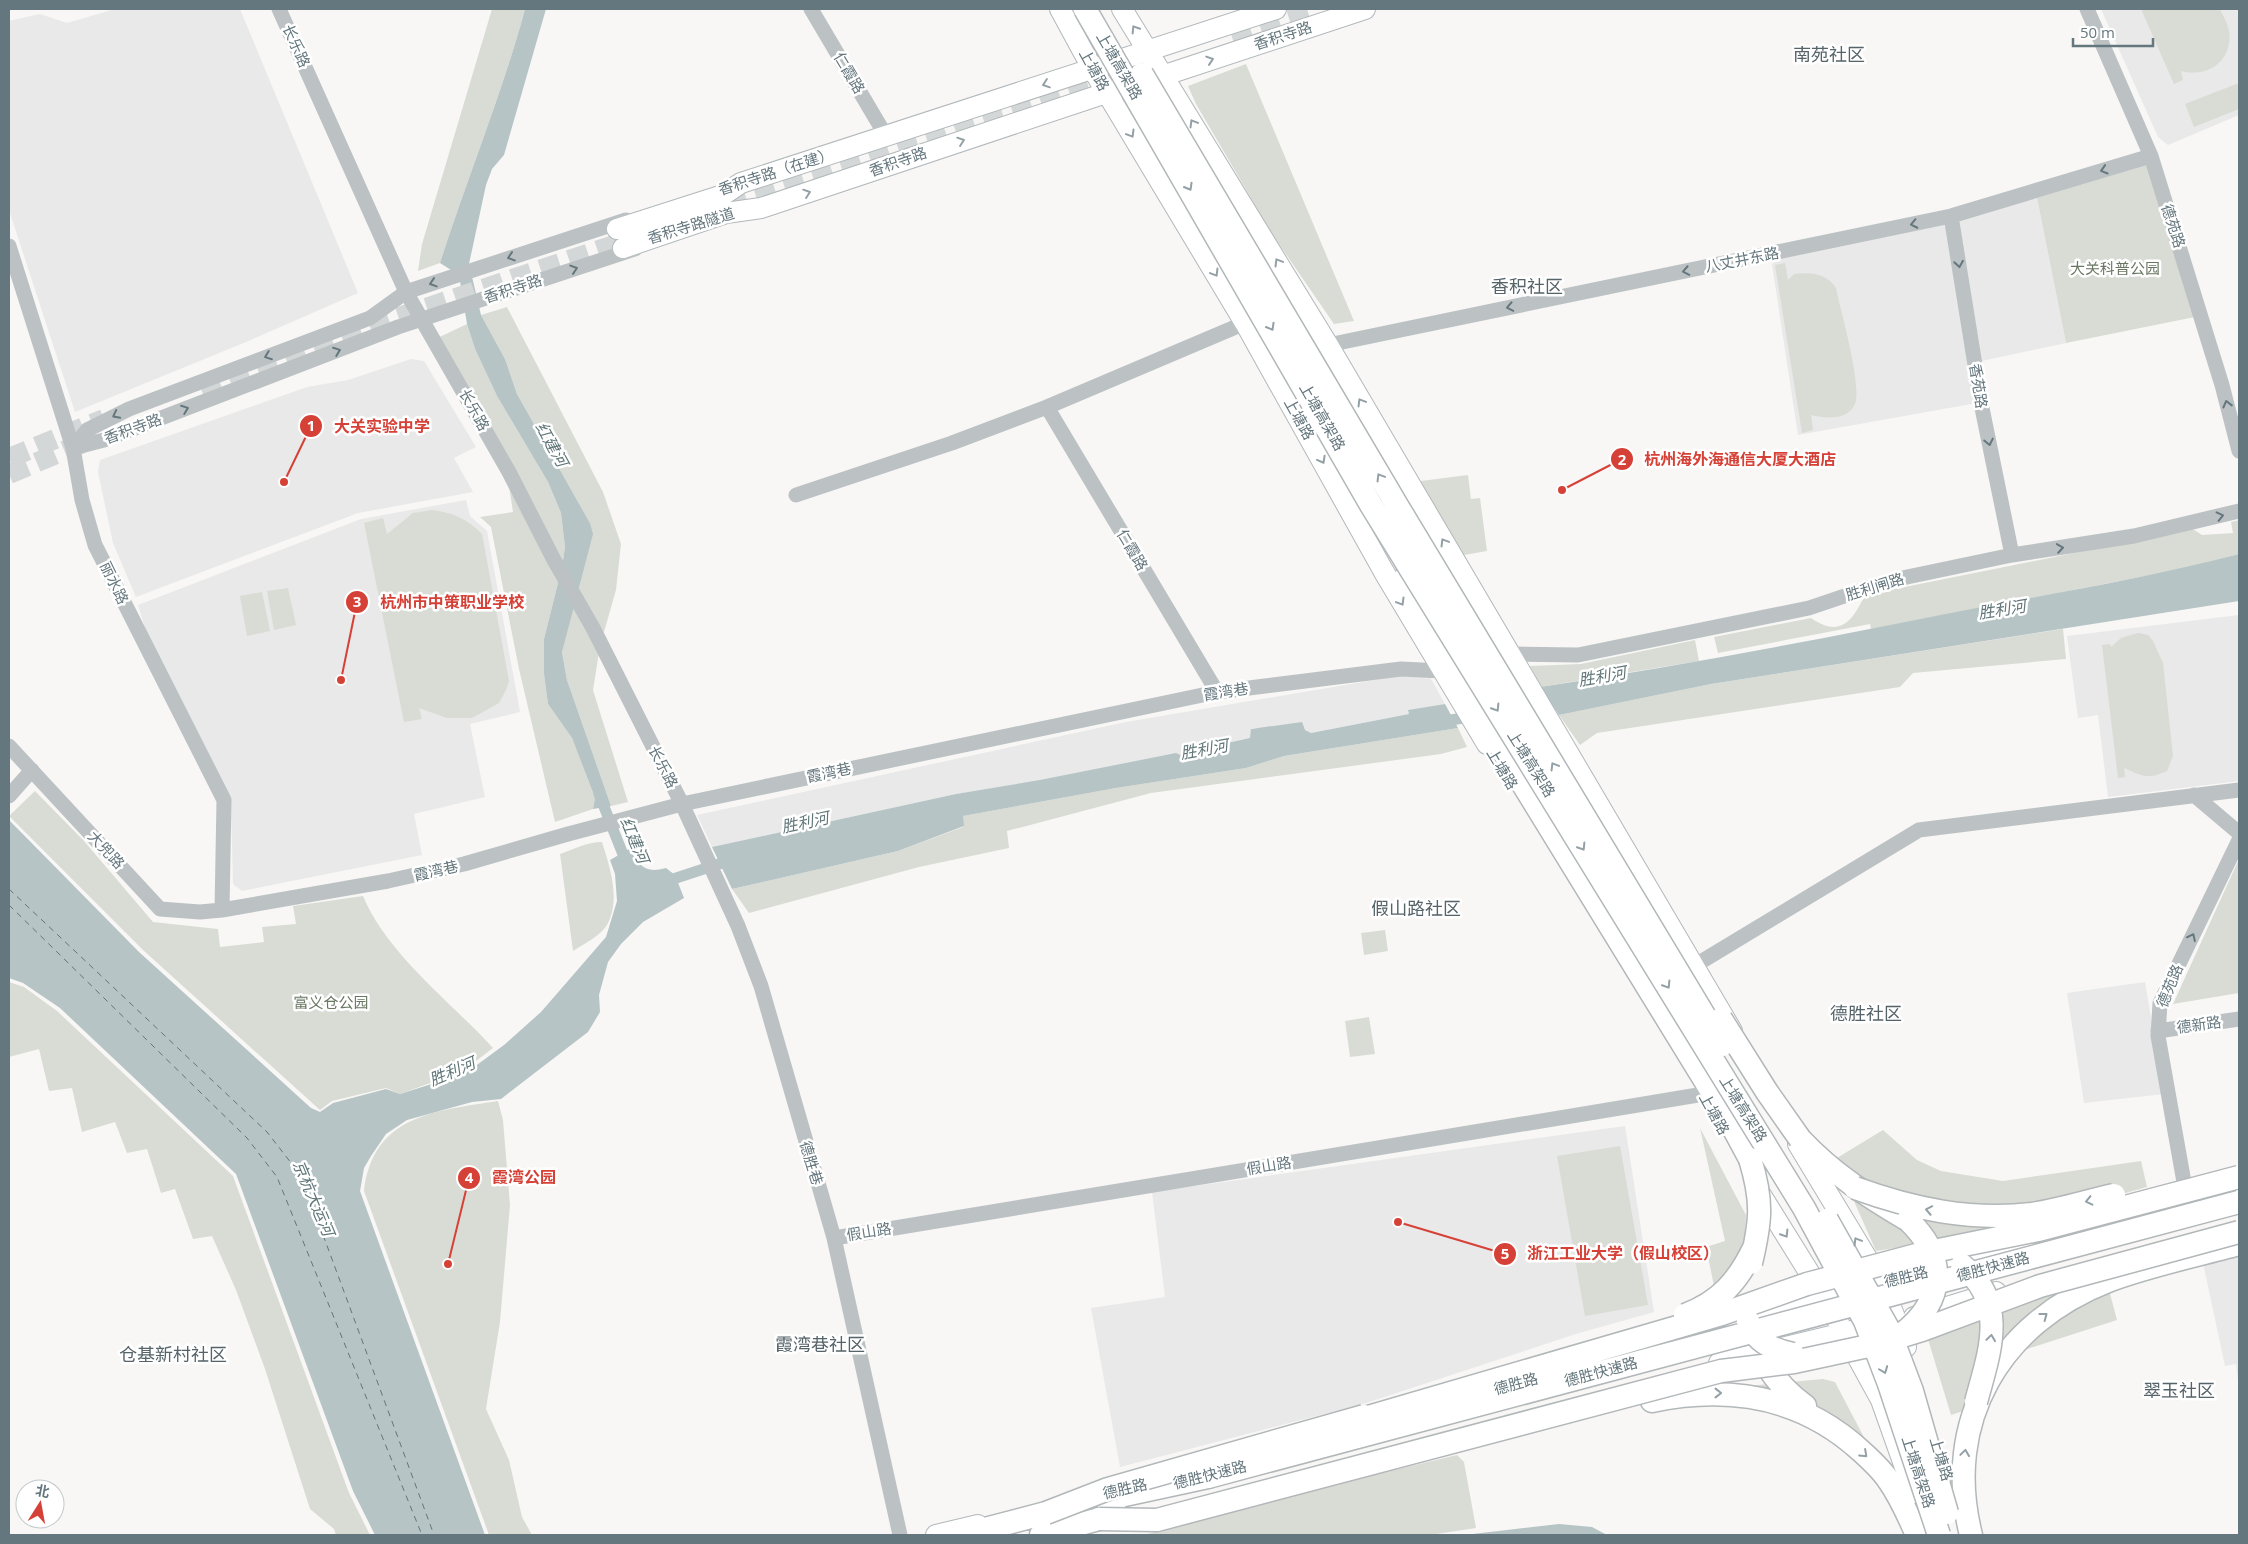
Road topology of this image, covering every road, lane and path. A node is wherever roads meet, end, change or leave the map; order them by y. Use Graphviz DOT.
graph roads {
  1 [pos="279,9"];
  2 [pos="811,9"];
  3 [pos="1060,9"];
  4 [pos="1085,9"];
  5 [pos="1103,9"];
  6 [pos="1122,9"];
  7 [pos="1276,9"];
  8 [pos="1365,9"];
  9 [pos="2087,9"];
  10 [pos="1148,50"];
  11 [pos="1092,68"];
  12 [pos="1164,75"];
  13 [pos="1106,92"];
  14 [pos="886,136"];
  15 [pos="2151,156"];
  16 [pos="741,183"];
  17 [pos="761,208"];
  18 [pos="1951,216"];
  19 [pos="9,246"];
  20 [pos="466,272"];
  21 [pos="406,292"];
  22 [pos="423,319"];
  23 [pos="1245,323"];
  24 [pos="1328,345"];
  25 [pos="1047,407"];
  26 [pos="73,448"];
  27 [pos="2239,451"];
  28 [pos="796,495"];
  29 [pos="1371,505"];
  30 [pos="1398,507"];
  31 [pos="2239,511"];
  32 [pos="2012,555"];
  33 [pos="1510,654"];
  34 [pos="1442,671"];
  35 [pos="1217,692"];
  36 [pos="9,746"];
  37 [pos="32,770"];
  38 [pos="2239,790"];
  39 [pos="2194,795"];
  40 [pos="9,796"];
  41 [pos="682,804"];
  42 [pos="2239,833"];
  43 [pos="2239,840"];
  44 [pos="222,910"];
  45 [pos="1694,966"];
  46 [pos="2239,1019"];
  47 [pos="2158,1031"];
  48 [pos="1704,1094"];
  49 [pos="2239,1166"];
  50 [pos="2239,1170"];
  51 [pos="2239,1177"];
  52 [pos="1855,1188"];
  53 [pos="2239,1190"];
  54 [pos="2185,1194"];
  55 [pos="2239,1202"];
  56 [pos="2239,1216"];
  57 [pos="2239,1226"];
  58 [pos="2239,1232"];
  59 [pos="834,1238"];
  60 [pos="2239,1244"];
  61 [pos="1754,1248"];
  62 [pos="1924,1253"];
  63 [pos="1882,1283"];
  64 [pos="1807,1284"];
  65 [pos="1825,1298"];
  66 [pos="1898,1329"];
  67 [pos="1844,1333"];
  68 [pos="1820,1357"];
  69 [pos="1976,1402"];
  70 [pos="1351,1422"];
  71 [pos="1838,1432"];
  72 [pos="1342,1471"];
  73 [pos="1046,1513"];
  74 [pos="1099,1519"];
  75 [pos="900,1535"];
  76 [pos="936,1535"];
  77 [pos="962,1535"];
  78 [pos="1041,1535"];
  79 [pos="1082,1535"];
  80 [pos="1917,1535"];
  81 [pos="1929,1535"];
  82 [pos="1939,1535"];
  83 [pos="1953,1535"];
  84 [pos="1965,1535"];
  85 [pos="1971,1535"];
  1 -- 21 [label="street, 长乐路"];
  2 -- 14 [label="street, 仁霞路"];
  3 -- 11 [label="main road, 上塘路"];
  4 -- 29 [label="highway, 上塘高架路, one-way, bridge"];
  30 -- 5 [label="highway, 上塘高架路, one-way, bridge"];
  10 -- 6 [label="main road, 上塘路, one-way"];
  7 -- 10 [label="main road, 香积寺路"];
  12 -- 8 [label="main road, 香积寺路, one-way"];
  9 -- 15 [label="street, 德苑路"];
  10 -- 11 [label="main road, 香积寺路"];
  10 -- 12 [label="main road, 上塘路"];
  11 -- 13 [label="main road, 上塘路"];
  11 -- 14 [label="main road, 香积寺路（在建）, one-way"];
  12 -- 13 [label="main road, 香积寺路"];
  24 -- 12 [label="main road, 上塘路, one-way"];
  17 -- 13 [label="main road, 香积寺路, one-way"];
  13 -- 23 [label="main road, 上塘路, one-way"];
  14 -- 16 [label="main road, 香积寺路（在建）"];
  15 -- 18 [label="street, 八丈井东路, one-way"];
  27 -- 15 [label="street, 德苑路, one-way"];
  16 -- 17 [label="main road, 香积寺路隧道"];
  16 -- 20 [label="street, 香积寺路（在建）, one-way"];
  22 -- 17 [label="street, 香积寺路, one-way"];
  18 -- 24 [label="street, 八丈井东路, one-way"];
  18 -- 32 [label="street, 香苑路, one-way"];
  19 -- 26 [label="street, 丽水路"];
  20 -- 21 [label="street, 香积寺路, one-way"];
  21 -- 22 [label="street, 长乐路"];
  21 -- 26 [label="street, 香积寺路, one-way"];
  26 -- 22 [label="street, 香积寺路, one-way"];
  22 -- 41 [label="street, 长乐路"];
  23 -- 25 [label="street"];
  23 -- 34 [label="main road, 上塘路, one-way"];
  33 -- 24 [label="main road, 上塘路, one-way"];
  25 -- 28 [label="street"];
  25 -- 35 [label="street, 仁霞路"];
  26 -- 44 [label="street, 丽水路"];
  29 -- 61 [label="highway, bridge"];
  29 -- 82 [label="highway, 上塘高架路, one-way, bridge"];
  30 -- 52 [label="highway, bridge"];
  83 -- 30 [label="highway, 上塘高架路, one-way, bridge"];
  32 -- 31 [label="street, 胜利闸路, one-way"];
  32 -- 33 [label="street, 胜利闸路"];
  33 -- 45 [label="main road, 上塘路"];
  34 -- 35 [label="street, 霞湾巷"];
  34 -- 48 [label="main road, 上塘路"];
  35 -- 41 [label="street, 霞湾巷"];
  36 -- 37 [label="street, 大兜路"];
  37 -- 40 [label="street"];
  37 -- 44 [label="street, 大兜路"];
  38 -- 39 [label="street"];
  39 -- 42 [label="street"];
  39 -- 45 [label="street"];
  41 -- 44 [label="street, 霞湾巷"];
  41 -- 59 [label="street, 德胜巷"];
  47 -- 43 [label="street, 德苑路, one-way"];
  63 -- 45 [label="main road, 上塘路, one-way"];
  46 -- 47 [label="street, 德新路"];
  47 -- 54 [label="street, 德苑路"];
  48 -- 59 [label="street, 假山路"];
  48 -- 65 [label="main road, 上塘路, one-way"];
  49 -- 52 [label="highway, one-way, bridge"];
  50 -- 54 [label="street"];
  51 -- 62 [label="highway, bridge"];
  52 -- 66 [label="highway, bridge"];
  53 -- 54 [label="main road, 德胜路"];
  54 -- 63 [label="main road, 德胜路"];
  55 -- 73 [label="highway, 德胜快速路, bridge"];
  56 -- 74 [label="highway, 德胜快速路, bridge"];
  57 -- 66 [label="main road, 德胜路"];
  58 -- 66 [label="highway, bridge"];
  59 -- 75 [label="street, 德胜巷"];
  69 -- 60 [label="highway, one-way, bridge"];
  61 -- 68 [label="highway, bridge"];
  61 -- 70 [label="highway, bridge"];
  62 -- 64 [label="highway, bridge"];
  69 -- 62 [label="highway, one-way, bridge"];
  63 -- 65 [label="main road, 德胜路"];
  63 -- 66 [label="main road, 上塘路"];
  64 -- 70 [label="highway, bridge"];
  64 -- 71 [label="highway, bridge"];
  65 -- 67 [label="main road, 上塘路"];
  65 -- 76 [label="main road, 德胜路"];
  66 -- 67 [label="main road, 德胜路"];
  66 -- 68 [label="highway, bridge"];
  66 -- 84 [label="main road, 上塘路"];
  67 -- 79 [label="main road, 德胜路"];
  67 -- 81 [label="main road, 上塘路"];
  68 -- 72 [label="highway, bridge"];
  85 -- 69 [label="highway, one-way"];
  70 -- 73 [label="highway, bridge"];
  72 -- 71 [label="highway, one-way, bridge"];
  71 -- 80 [label="highway, one-way"];
  72 -- 74 [label="highway, bridge"];
  73 -- 77 [label="highway, 德胜快速路"];
  74 -- 78 [label="highway, 德胜快速路"];
}
